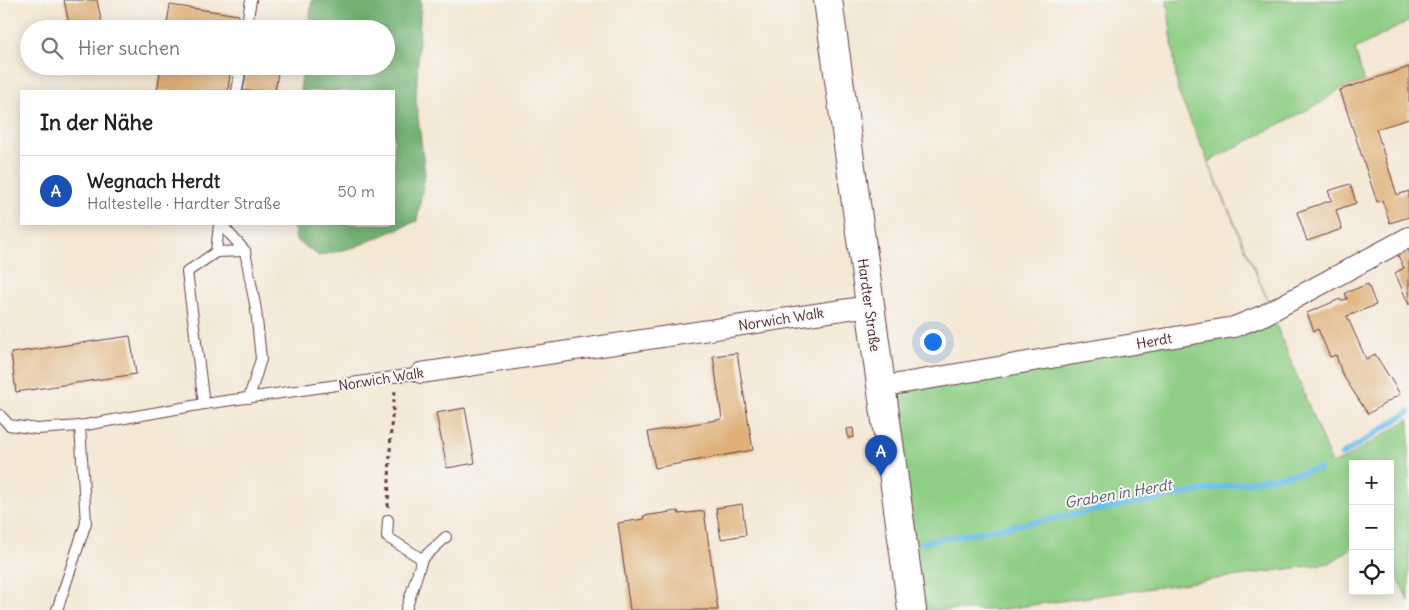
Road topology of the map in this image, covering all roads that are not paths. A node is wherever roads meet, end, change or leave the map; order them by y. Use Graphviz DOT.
graph roads {
  1 [pos="251,0"];
  2 [pos="828,0"];
  3 [pos="248,20"];
  4 [pos="240,75"];
  5 [pos="238,90"];
  6 [pos="220,225"];
  7 [pos="221,225"];
  8 [pos="1409,237"];
  9 [pos="245,251"];
  10 [pos="216,252"];
  11 [pos="869,306"];
  12 [pos="421,373"];
  13 [pos="880,388"];
  14 [pos="250,398"];
  15 [pos="204,404"];
  16 [pos="0,415"];
  17 [pos="80,426"];
  18 [pos="388,520"];
  19 [pos="446,537"];
  20 [pos="422,559"];
  21 [pos="57,610"];
  22 [pos="406,610"];
  23 [pos="912,610"];
  1 -- 3 [label="lane"];
  2 -- 11 [label="main road, Hardter Straße"];
  4 -- 5 [label="lane"];
  6 -- 10 [label="lane"];
  7 -- 9 [label="lane"];
  8 -- 13 [label="street, Herdt"];
  9 -- 10 [label="lane"];
  9 -- 14 [label="lane"];
  10 -- 15 [label="lane"];
  11 -- 12 [label="street, Norwich Walk"];
  11 -- 13 [label="main road, Hardter Straße"];
  12 -- 14 [label="lane, Norwich Walk"];
  13 -- 23 [label="main road, Hardter Straße"];
  14 -- 15 [label="lane, Norwich Walk"];
  15 -- 17 [label="lane, Norwich Walk"];
  16 -- 17 [label="lane, Norwich Walk"];
  17 -- 21 [label="lane"];
  18 -- 20 [label="lane"];
  19 -- 20 [label="lane"];
  20 -- 22 [label="lane"];
}
